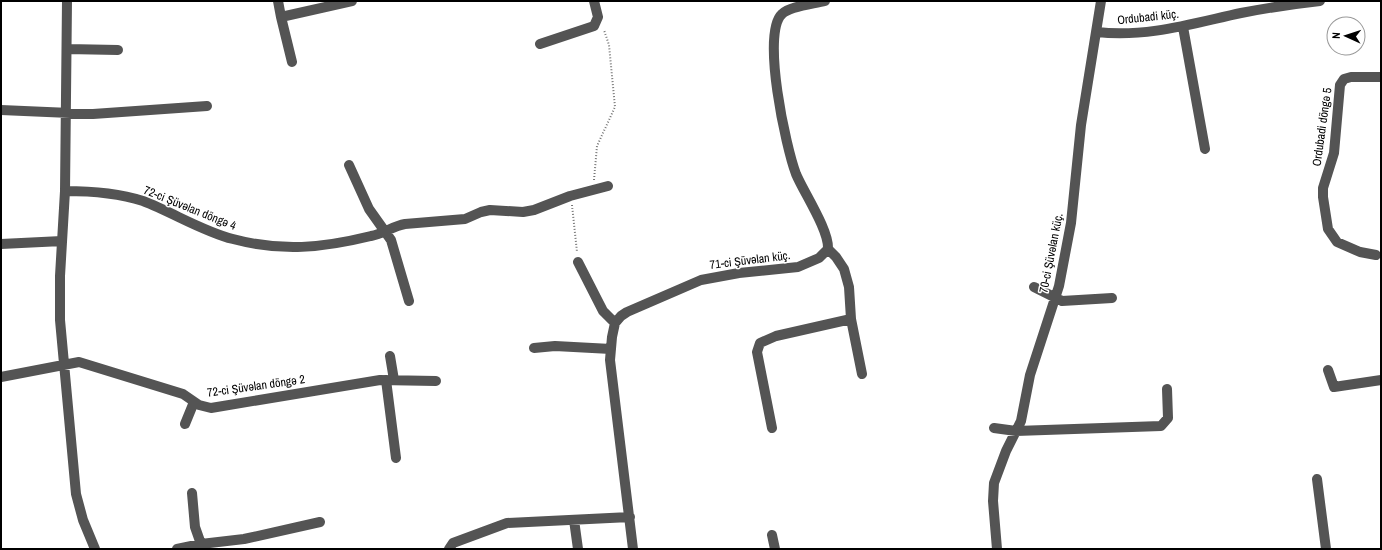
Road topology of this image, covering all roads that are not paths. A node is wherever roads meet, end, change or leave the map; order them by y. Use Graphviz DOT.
graph roads {
  1 [pos="67,1"];
  2 [pos="278,1"];
  3 [pos="352,1"];
  4 [pos="594,1"];
  5 [pos="826,1"];
  6 [pos="1101,1"];
  7 [pos="1320,1"];
  8 [pos="282,17"];
  9 [pos="1183,27"];
  10 [pos="1097,32"];
  11 [pos="540,44"];
  12 [pos="67,49"];
  13 [pos="118,50"];
  14 [pos="292,62"];
  15 [pos="1381,77"];
  16 [pos="208,106"];
  17 [pos="1,110"];
  18 [pos="66,114"];
  19 [pos="1205,149"];
  20 [pos="349,165"];
  21 [pos="608,186"];
  22 [pos="65,191"];
  23 [pos="384,232"];
  24 [pos="62,241"];
  25 [pos="1,244"];
  26 [pos="828,249"];
  27 [pos="1376,255"];
  28 [pos="578,262"];
  29 [pos="1034,287"];
  30 [pos="1055,298"];
  31 [pos="1112,298"];
  32 [pos="409,301"];
  33 [pos="851,319"];
  34 [pos="615,323"];
  35 [pos="534,348"];
  36 [pos="611,349"];
  37 [pos="390,356"];
  38 [pos="64,364"];
  39 [pos="1328,370"];
  40 [pos="862,374"];
  41 [pos="1,377"];
  42 [pos="390,380"];
  43 [pos="1381,380"];
  44 [pos="436,381"];
  45 [pos="1167,389"];
  46 [pos="194,402"];
  47 [pos="185,424"];
  48 [pos="772,428"];
  49 [pos="994,428"];
  50 [pos="1016,431"];
  51 [pos="396,458"];
  52 [pos="1317,479"];
  53 [pos="192,494"];
  54 [pos="630,517"];
  55 [pos="574,520"];
  56 [pos="320,522"];
  57 [pos="772,535"];
  58 [pos="201,544"];
  59 [pos="95,549"];
  60 [pos="177,549"];
  61 [pos="449,549"];
  62 [pos="578,549"];
  63 [pos="633,549"];
  64 [pos="775,549"];
  65 [pos="997,549"];
  66 [pos="1326,549"];
  1 -- 12 [label="street"];
  2 -- 8 [label="street"];
  3 -- 8 [label="street"];
  4 -- 11 [label="street"];
  5 -- 26 [label="street"];
  6 -- 10 [label="street, 70-ci Şüvəlan küç."];
  7 -- 9 [label="street, Ordubadi küç."];
  8 -- 14 [label="street"];
  9 -- 10 [label="street, Ordubadi küç."];
  9 -- 19 [label="street"];
  10 -- 30 [label="street, 70-ci Şüvəlan küç."];
  12 -- 13 [label="street"];
  12 -- 18 [label="street"];
  15 -- 27 [label="street, Ordubadi döngə 5"];
  16 -- 18 [label="street"];
  17 -- 18 [label="street"];
  18 -- 22 [label="street"];
  20 -- 23 [label="street"];
  21 -- 23 [label="street, 72-ci Şüvəlan döngə 4"];
  22 -- 23 [label="street, 72-ci Şüvəlan döngə 4"];
  22 -- 24 [label="street"];
  23 -- 32 [label="street"];
  24 -- 25 [label="street"];
  24 -- 38 [label="street"];
  26 -- 33 [label="street"];
  26 -- 34 [label="street, 71-ci Şüvəlan küç."];
  28 -- 34 [label="street"];
  29 -- 30 [label="street"];
  30 -- 31 [label="street"];
  30 -- 50 [label="street, 70-ci Şüvəlan küç."];
  33 -- 40 [label="street"];
  33 -- 48 [label="street"];
  34 -- 36 [label="street"];
  35 -- 36 [label="street"];
  36 -- 54 [label="street"];
  37 -- 42 [label="street"];
  38 -- 41 [label="street, 72-ci Şüvəlan döngə 2"];
  38 -- 46 [label="street, 72-ci Şüvəlan döngə 2"];
  38 -- 59 [label="street"];
  39 -- 43 [label="street"];
  42 -- 44 [label="street, 72-ci Şüvəlan döngə 2"];
  42 -- 46 [label="street, 72-ci Şüvəlan döngə 2"];
  42 -- 51 [label="street"];
  45 -- 50 [label="street"];
  46 -- 47 [label="street"];
  49 -- 50 [label="street"];
  50 -- 65 [label="street, 70-ci Şüvəlan küç."];
  52 -- 66 [label="street"];
  53 -- 58 [label="street"];
  54 -- 55 [label="street"];
  54 -- 63 [label="street"];
  55 -- 61 [label="street"];
  55 -- 62 [label="street"];
  56 -- 58 [label="street"];
  57 -- 64 [label="street"];
  58 -- 60 [label="street"];
}
